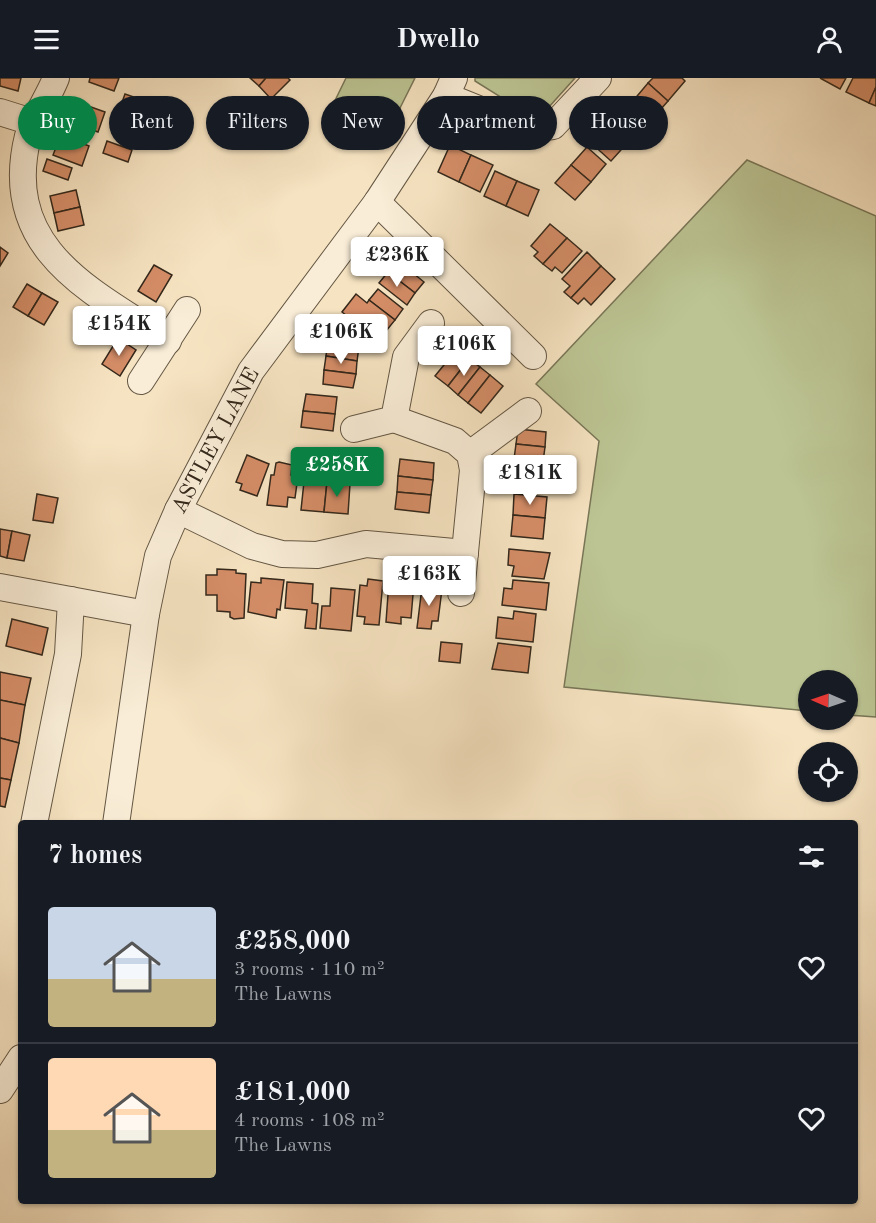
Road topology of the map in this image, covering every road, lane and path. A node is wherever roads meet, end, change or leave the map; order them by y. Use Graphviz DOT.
graph roads {
  1 [pos="56,78"];
  2 [pos="598,78"];
  3 [pos="450,87"];
  4 [pos="48,96"];
  5 [pos="0,112"];
  6 [pos="18,118"];
  7 [pos="24,150"];
  8 [pos="377,202"];
  9 [pos="187,310"];
  10 [pos="431,323"];
  11 [pos="168,341"];
  12 [pos="533,356"];
  13 [pos="141,381"];
  14 [pos="528,411"];
  15 [pos="394,419"];
  16 [pos="354,429"];
  17 [pos="470,454"];
  18 [pos="178,510"];
  19 [pos="465,553"];
  20 [pos="0,587"];
  21 [pos="461,593"];
  22 [pos="71,600"];
  23 [pos="146,615"];
  24 [pos="35,820"];
  25 [pos="117,820"];
  26 [pos="18,1063"];
  27 [pos="0,1090"];
  1 -- 4 [label="street"];
  2 -- 3 [label="street"];
  3 -- 8 [label="street, ASTLEY LANE"];
  5 -- 6 [label="street"];
  7 -- 11 [label="street"];
  8 -- 12 [label="street"];
  8 -- 18 [label="street, ASTLEY LANE"];
  9 -- 11 [label="street"];
  10 -- 15 [label="street"];
  11 -- 13 [label="street"];
  14 -- 17 [label="street"];
  15 -- 16 [label="street"];
  15 -- 17 [label="street"];
  17 -- 19 [label="street"];
  18 -- 19 [label="street"];
  18 -- 23 [label="street, ASTLEY LANE"];
  19 -- 21 [label="street"];
  20 -- 22 [label="street"];
  22 -- 23 [label="street"];
  22 -- 24 [label="street"];
  23 -- 25 [label="street, ASTLEY LANE"];
  26 -- 27 [label="street"];
}
